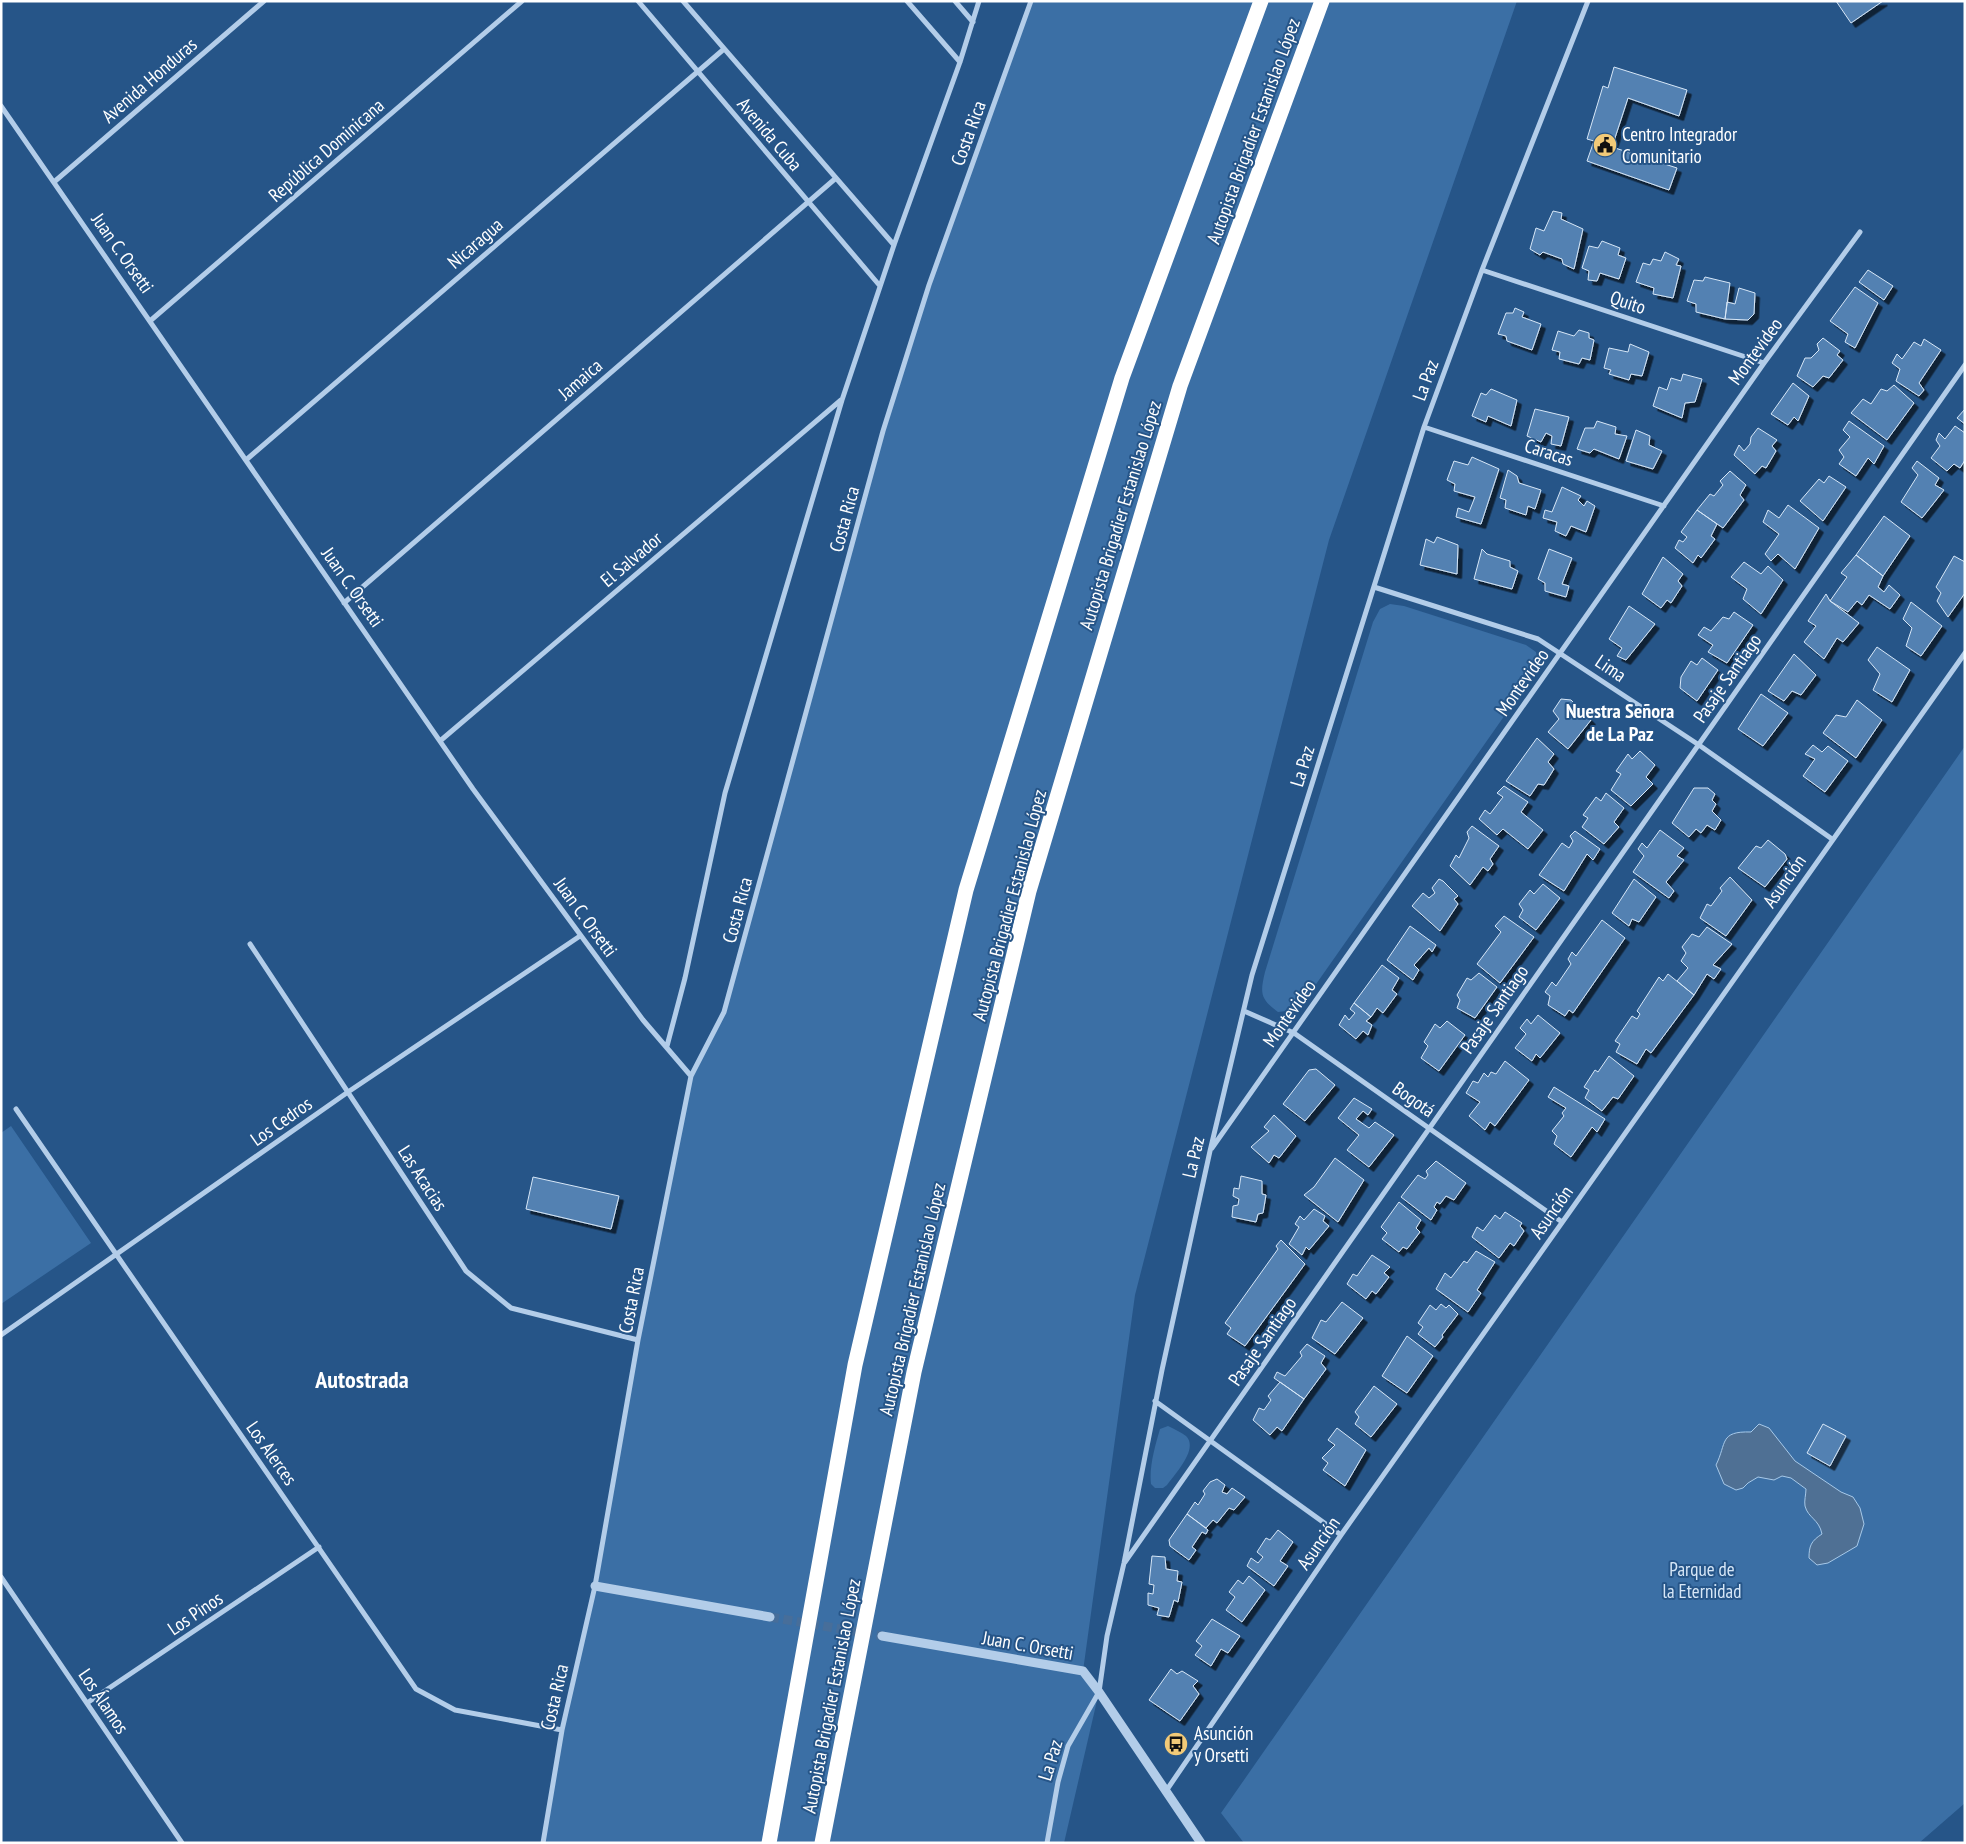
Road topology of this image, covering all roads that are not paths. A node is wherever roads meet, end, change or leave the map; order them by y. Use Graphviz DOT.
graph roads {
  1 [pos="264,1"];
  2 [pos="522,1"];
  3 [pos="638,1"];
  4 [pos="683,1"];
  5 [pos="907,1"];
  6 [pos="955,1"];
  7 [pos="980,1"];
  8 [pos="1032,1"];
  9 [pos="1260,1"];
  10 [pos="1322,1"];
  11 [pos="1588,1"];
  12 [pos="973,22"];
  13 [pos="724,49"];
  14 [pos="960,62"];
  15 [pos="698,72"];
  16 [pos="1,106"];
  17 [pos="836,178"];
  18 [pos="54,182"];
  19 [pos="808,202"];
  20 [pos="1860,232"];
  21 [pos="894,245"];
  22 [pos="1482,270"];
  23 [pos="880,286"];
  24 [pos="150,321"];
  25 [pos="1764,364"];
  26 [pos="1965,365"];
  27 [pos="842,400"];
  28 [pos="1424,427"];
  29 [pos="246,460"];
  30 [pos="1664,506"];
  31 [pos="1374,587"];
  32 [pos="344,603"];
  33 [pos="1560,652"];
  34 [pos="1965,653"];
  35 [pos="440,741"];
  36 [pos="1699,745"];
  37 [pos="1832,839"];
  38 [pos="580,936"];
  39 [pos="250,944"];
  40 [pos="1244,1010"];
  41 [pos="1294,1033"];
  42 [pos="667,1046"];
  43 [pos="691,1076"];
  44 [pos="348,1092"];
  45 [pos="16,1109"];
  46 [pos="1429,1128"];
  47 [pos="1210,1150"];
  48 [pos="1562,1222"];
  49 [pos="117,1255"];
  50 [pos="1,1335"];
  51 [pos="638,1340"];
  52 [pos="1155,1401"];
  53 [pos="1210,1441"];
  54 [pos="1341,1535"];
  55 [pos="319,1547"];
  56 [pos="1124,1563"];
  57 [pos="1,1577"];
  58 [pos="596,1586"];
  59 [pos="770,1617"];
  60 [pos="882,1636"];
  61 [pos="1099,1692"];
  62 [pos="87,1703"];
  63 [pos="562,1730"];
  64 [pos="1166,1791"];
  65 [pos="182,1843"];
  66 [pos="543,1843"];
  67 [pos="769,1843"];
  68 [pos="822,1843"];
  69 [pos="1047,1843"];
  70 [pos="1201,1843"];
  1 -- 18 [label="street, Avenida Honduras"];
  2 -- 24 [label="street, República Dominicana"];
  3 -- 15 [label="street, Avenida Cuba"];
  4 -- 13 [label="street, Avenida Cuba"];
  5 -- 14 [label="street"];
  6 -- 12 [label="street"];
  7 -- 12 [label="street, Costa Rica"];
  8 -- 43 [label="street, Costa Rica"];
  9 -- 67 [label="highway, Autopista Brigadier Estanislao López"];
  10 -- 68 [label="highway, Autopista Brigadier Estanislao López"];
  11 -- 22 [label="street, La Paz"];
  12 -- 14 [label="street, Costa Rica"];
  13 -- 15 [label="street, Nicaragua"];
  13 -- 17 [label="street, Avenida Cuba"];
  14 -- 21 [label="street, Costa Rica"];
  15 -- 19 [label="street, Avenida Cuba"];
  15 -- 29 [label="street, Nicaragua"];
  16 -- 18 [label="street, Juan C. Orsetti"];
  17 -- 19 [label="street, Jamaica"];
  17 -- 21 [label="street, Avenida Cuba"];
  18 -- 24 [label="street, Juan C. Orsetti"];
  19 -- 23 [label="street, Avenida Cuba"];
  19 -- 32 [label="street, Jamaica"];
  20 -- 25 [label="street, Montevideo"];
  21 -- 23 [label="street, Costa Rica"];
  22 -- 25 [label="street, Quito"];
  22 -- 28 [label="street, La Paz"];
  23 -- 27 [label="street, Costa Rica"];
  24 -- 29 [label="street, Juan C. Orsetti"];
  25 -- 30 [label="street, Montevideo"];
  26 -- 36 [label="street, Pasaje Santiago"];
  27 -- 35 [label="street, El Salvador"];
  27 -- 42 [label="street, Costa Rica"];
  28 -- 30 [label="street, Caracas"];
  28 -- 31 [label="street, La Paz"];
  29 -- 32 [label="street, Juan C. Orsetti"];
  30 -- 33 [label="street, Montevideo"];
  31 -- 33 [label="street, Lima"];
  31 -- 40 [label="street, La Paz"];
  32 -- 35 [label="street, Juan C. Orsetti"];
  33 -- 36 [label="street, Lima"];
  33 -- 41 [label="street, Montevideo"];
  34 -- 37 [label="street, Asunción"];
  35 -- 38 [label="street, Juan C. Orsetti"];
  36 -- 37 [label="street, Lima"];
  36 -- 46 [label="street, Pasaje Santiago"];
  37 -- 48 [label="street, Asunción"];
  38 -- 42 [label="street, Juan C. Orsetti"];
  38 -- 44 [label="street, Los Cedros"];
  39 -- 44 [label="street, Las Acacias"];
  40 -- 41 [label="street, Bogotá"];
  40 -- 47 [label="street, La Paz"];
  41 -- 46 [label="street, Bogotá"];
  41 -- 47 [label="street, Montevideo"];
  42 -- 43 [label="street, Juan C. Orsetti"];
  43 -- 51 [label="street, Costa Rica"];
  44 -- 49 [label="street, Los Cedros"];
  44 -- 51 [label="street, Las Acacias"];
  45 -- 49 [label="street, Los Alerces"];
  46 -- 48 [label="street, Bogotá"];
  46 -- 53 [label="street, Pasaje Santiago"];
  47 -- 52 [label="street, La Paz"];
  48 -- 54 [label="street, Asunción"];
  49 -- 50 [label="street, Los Cedros"];
  49 -- 55 [label="street, Los Alerces"];
  51 -- 58 [label="street, Costa Rica"];
  52 -- 53 [label="street"];
  52 -- 56 [label="street, La Paz"];
  53 -- 54 [label="street"];
  53 -- 56 [label="street, Pasaje Santiago"];
  54 -- 64 [label="street, Asunción"];
  55 -- 62 [label="street, Los Pinos"];
  55 -- 63 [label="street, Los Alerces"];
  56 -- 61 [label="street, Pasaje Santiago"];
  57 -- 62 [label="street, Los Álamos"];
  58 -- 59 [label="street"];
  58 -- 63 [label="street, Costa Rica"];
  60 -- 61 [label="street, Juan C. Orsetti"];
  61 -- 64 [label="street, Juan C. Orsetti"];
  61 -- 69 [label="street, La Paz"];
  62 -- 65 [label="street, Los Álamos"];
  63 -- 66 [label="street, Costa Rica"];
  64 -- 70 [label="street, Juan C. Orsetti"];
}
